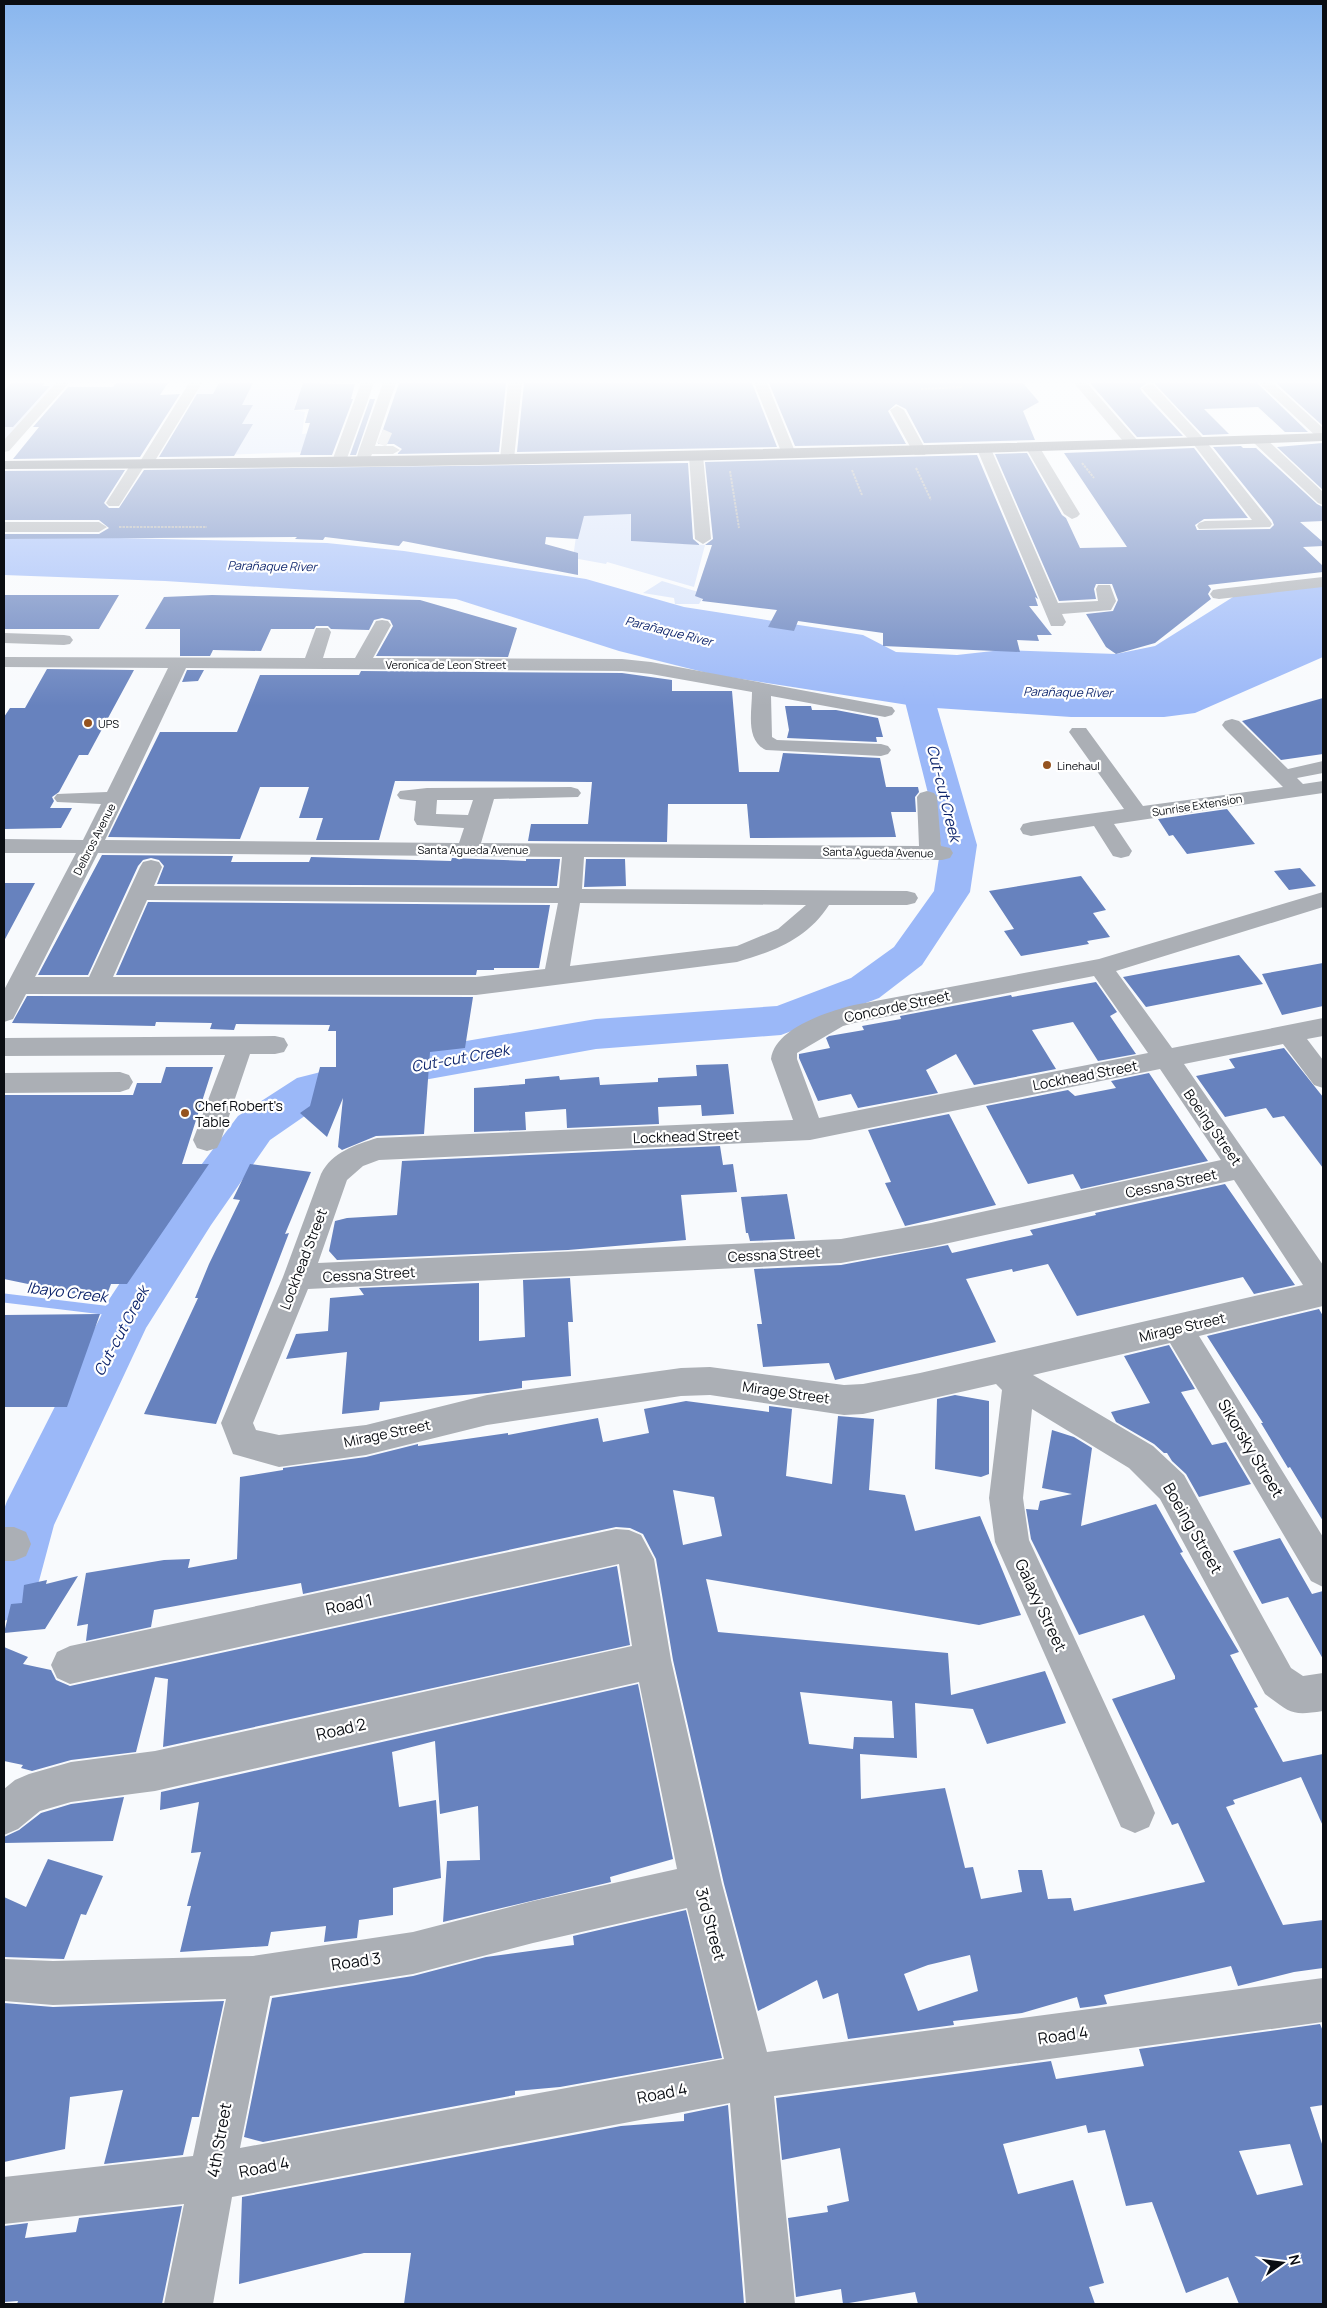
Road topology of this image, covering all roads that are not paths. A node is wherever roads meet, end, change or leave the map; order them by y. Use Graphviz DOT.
graph roads {
  1 [pos="123,491"];
  2 [pos="699,491"];
  3 [pos="1001,491"];
  4 [pos="1058,491"];
  5 [pos="1238,491"];
  6 [pos="1313,491"];
  7 [pos="1323,500"];
  8 [pos="114,503"];
  9 [pos="1072,514"];
  10 [pos="1206,526"];
  11 [pos="99,527"];
  12 [pos="4,528"];
  13 [pos="704,539"];
  14 [pos="1323,582"];
  15 [pos="1104,590"];
  16 [pos="1219,594"];
  17 [pos="382,625"];
  18 [pos="322,632"];
  19 [pos="4,638"];
  20 [pos="64,640"];
  21 [pos="4,662"];
  22 [pos="180,662"];
  23 [pos="312,663"];
  24 [pos="361,663"];
  25 [pos="761,688"];
  26 [pos="885,711"];
  27 [pos="1232,724"];
  28 [pos="1079,732"];
  29 [pos="881,750"];
  30 [pos="1323,767"];
  31 [pos="1297,781"];
  32 [pos="1323,787"];
  33 [pos="485,793"];
  34 [pos="571,793"];
  35 [pos="927,797"];
  36 [pos="64,798"];
  37 [pos="114,798"];
  38 [pos="1138,814"];
  39 [pos="1101,820"];
  40 [pos="475,822"];
  41 [pos="1030,829"];
  42 [pos="4,846"];
  43 [pos="90,846"];
  44 [pos="468,849"];
  45 [pos="574,850"];
  46 [pos="1121,851"];
  47 [pos="151,867"];
  48 [pos="139,893"];
  49 [pos="570,897"];
  50 [pos="823,897"];
  51 [pos="907,898"];
  52 [pos="1323,899"];
  53 [pos="1100,967"];
  54 [pos="556,977"];
  55 [pos="98,983"];
  56 [pos="18,985"];
  57 [pos="4,1013"];
  58 [pos="1323,1027"];
  59 [pos="1288,1033"];
  60 [pos="241,1045"];
  61 [pos="275,1045"];
  62 [pos="4,1047"];
  63 [pos="1166,1058"];
  64 [pos="1323,1078"];
  65 [pos="120,1082"];
  66 [pos="4,1083"];
  67 [pos="810,1130"];
  68 [pos="207,1140"];
  69 [pos="1241,1167"];
  70 [pos="298,1277"];
  71 [pos="1323,1289"];
  72 [pos="1323,1293"];
  73 [pos="1178,1328"];
  74 [pos="1010,1376"];
  75 [pos="245,1443"];
  76 [pos="629,1547"];
  77 [pos="1323,1569"];
  78 [pos="653,1660"];
  79 [pos="70,1665"];
  80 [pos="1323,1692"];
  81 [pos="16,1805"];
  82 [pos="1135,1813"];
  83 [pos="701,1884"];
  84 [pos="254,1977"];
  85 [pos="4,1980"];
  86 [pos="1323,2000"];
  87 [pos="750,2077"];
  88 [pos="212,2177"];
  89 [pos="4,2201"];
  90 [pos="189,2304"];
  91 [pos="771,2304"];
  1 -- 8 [label="street"];
  2 -- 13 [label="street"];
  3 -- 15 [label="street"];
  4 -- 9 [label="street"];
  5 -- 10 [label="street"];
  6 -- 7 [label="street"];
  11 -- 12 [label="street"];
  14 -- 16 [label="street"];
  17 -- 24 [label="street"];
  18 -- 23 [label="street"];
  19 -- 20 [label="street"];
  21 -- 22 [label="street, Veronica de Leon Street"];
  22 -- 23 [label="street, Veronica de Leon Street"];
  22 -- 37 [label="street, Delbros Avenue"];
  23 -- 24 [label="street, Veronica de Leon Street"];
  24 -- 25 [label="street, Veronica de Leon Street"];
  25 -- 26 [label="street, Veronica de Leon Street"];
  25 -- 29 [label="street"];
  27 -- 31 [label="street"];
  28 -- 38 [label="street"];
  30 -- 31 [label="street"];
  31 -- 32 [label="street, Sunrise Extension"];
  31 -- 38 [label="street, Sunrise Extension"];
  33 -- 34 [label="street"];
  33 -- 40 [label="street"];
  33 -- 40 [label="street"];
  35 -- 45 [label="street, Santa Agueda Avenue"];
  36 -- 37 [label="street"];
  37 -- 43 [label="street, Delbros Avenue"];
  38 -- 39 [label="street, Sunrise Extension"];
  39 -- 41 [label="street, Sunrise Extension"];
  39 -- 46 [label="street"];
  40 -- 44 [label="street"];
  42 -- 43 [label="street, Santa Agueda Avenue"];
  43 -- 44 [label="street, Santa Agueda Avenue"];
  43 -- 56 [label="street, Delbros Avenue"];
  44 -- 45 [label="street, Santa Agueda Avenue"];
  45 -- 49 [label="street"];
  47 -- 48 [label="street"];
  48 -- 49 [label="street"];
  48 -- 55 [label="street"];
  49 -- 50 [label="street"];
  49 -- 54 [label="street"];
  50 -- 51 [label="street"];
  50 -- 54 [label="street"];
  52 -- 53 [label="street, Concorde Street"];
  53 -- 63 [label="street, Boeing Street"];
  53 -- 67 [label="street, Concorde Street"];
  54 -- 55 [label="street"];
  55 -- 56 [label="street"];
  56 -- 57 [label="street, Delbros Avenue"];
  58 -- 59 [label="street, Lockhead Street"];
  59 -- 63 [label="street, Lockhead Street"];
  59 -- 64 [label="street"];
  60 -- 61 [label="street"];
  60 -- 62 [label="street"];
  60 -- 68 [label="street"];
  63 -- 67 [label="street, Lockhead Street"];
  63 -- 69 [label="street, Boeing Street"];
  65 -- 66 [label="street"];
  67 -- 70 [label="street, Lockhead Street"];
  69 -- 70 [label="street, Cessna Street"];
  69 -- 71 [label="street, Boeing Street"];
  70 -- 75 [label="street, Lockhead Street"];
  72 -- 73 [label="street, Mirage Street"];
  73 -- 74 [label="street, Mirage Street"];
  73 -- 77 [label="street, Sikorsky Street"];
  74 -- 75 [label="street, Mirage Street"];
  74 -- 80 [label="street, Boeing Street"];
  74 -- 82 [label="street, Galaxy Street"];
  76 -- 78 [label="street, 3rd Street"];
  76 -- 79 [label="street, Road 1"];
  78 -- 81 [label="street, Road 2"];
  78 -- 83 [label="street, 3rd Street"];
  83 -- 84 [label="street, Road 3"];
  83 -- 87 [label="street, 3rd Street"];
  84 -- 85 [label="street, Road 3"];
  84 -- 88 [label="street, 4th Street"];
  86 -- 87 [label="street, Road 4"];
  87 -- 88 [label="street, Road 4"];
  87 -- 91 [label="street, 3rd Street"];
  88 -- 89 [label="street, Road 4"];
  88 -- 90 [label="street, 4th Street"];
}
